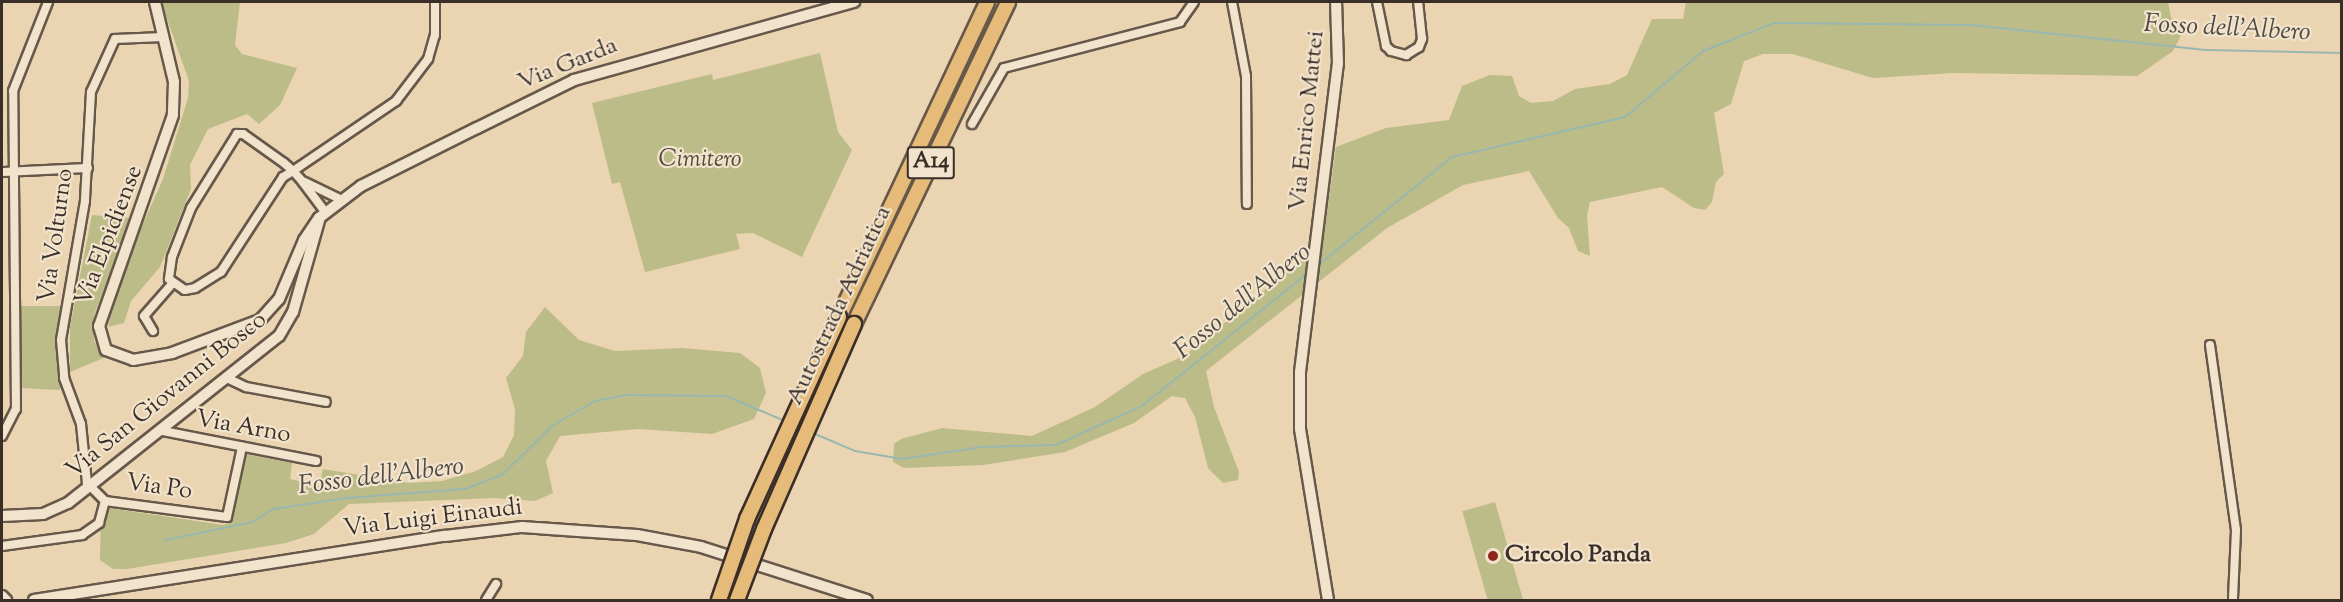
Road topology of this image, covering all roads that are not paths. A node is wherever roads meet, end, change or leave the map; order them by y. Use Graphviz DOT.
graph roads {
  1 [pos="48,2"];
  2 [pos="155,2"];
  3 [pos="435,2"];
  4 [pos="854,2"];
  5 [pos="987,2"];
  6 [pos="1008,2"];
  7 [pos="1194,2"];
  8 [pos="1232,2"];
  9 [pos="1336,2"];
  10 [pos="1377,2"];
  11 [pos="1418,2"];
  12 [pos="163,37"];
  13 [pos="972,124"];
  14 [pos="88,168"];
  15 [pos="292,171"];
  16 [pos="2,172"];
  17 [pos="14,172"];
  18 [pos="303,182"];
  19 [pos="340,200"];
  20 [pos="1247,204"];
  21 [pos="322,215"];
  22 [pos="172,284"];
  23 [pos="153,331"];
  24 [pos="2210,345"];
  25 [pos="229,379"];
  26 [pos="326,402"];
  27 [pos="163,431"];
  28 [pos="2,436"];
  29 [pos="242,447"];
  30 [pos="316,461"];
  31 [pos="90,488"];
  32 [pos="105,501"];
  33 [pos="2,516"];
  34 [pos="2,546"];
  35 [pos="496,584"];
  36 [pos="2,596"];
  37 [pos="6,600"];
  38 [pos="34,600"];
  39 [pos="486,600"];
  40 [pos="719,600"];
  41 [pos="738,600"];
  42 [pos="867,600"];
  43 [pos="1328,600"];
  44 [pos="2233,600"];
  1 -- 17 [label="street"];
  2 -- 12 [label="street, Via Elpidiense"];
  3 -- 15 [label="street"];
  4 -- 19 [label="street, Via Garda"];
  5 -- 40 [label="highway, Autostrada Adriatica / A14, bridge"];
  6 -- 41 [label="highway, Autostrada Adriatica / A14, bridge"];
  7 -- 13 [label="street"];
  8 -- 20 [label="street"];
  9 -- 43 [label="street, Via Enrico Mattei"];
  10 -- 11 [label="street"];
  12 -- 14 [label="street, Via Volturno"];
  12 -- 21 [label="street, Via Elpidiense"];
  14 -- 17 [label="street"];
  14 -- 31 [label="street, Via Volturno"];
  15 -- 18 [label="street"];
  15 -- 22 [label="street"];
  15 -- 22 [label="street"];
  16 -- 17 [label="street"];
  17 -- 28 [label="street"];
  18 -- 19 [label="street"];
  18 -- 21 [label="street"];
  19 -- 21 [label="street, Via Garda"];
  21 -- 25 [label="street, Via San Giovanni Bosco"];
  22 -- 23 [label="street"];
  24 -- 44 [label="street"];
  25 -- 26 [label="street"];
  25 -- 27 [label="street, Via San Giovanni Bosco"];
  27 -- 29 [label="street, Via Arno"];
  27 -- 31 [label="street, Via San Giovanni Bosco"];
  29 -- 30 [label="street, Via Arno"];
  29 -- 32 [label="street, Via Po"];
  31 -- 32 [label="street, Via Po"];
  31 -- 33 [label="street, Via San Giovanni Bosco"];
  32 -- 34 [label="street"];
  35 -- 39 [label="street"];
  36 -- 37 [label="street"];
  38 -- 42 [label="street, Via Luigi Einaudi"];
}
